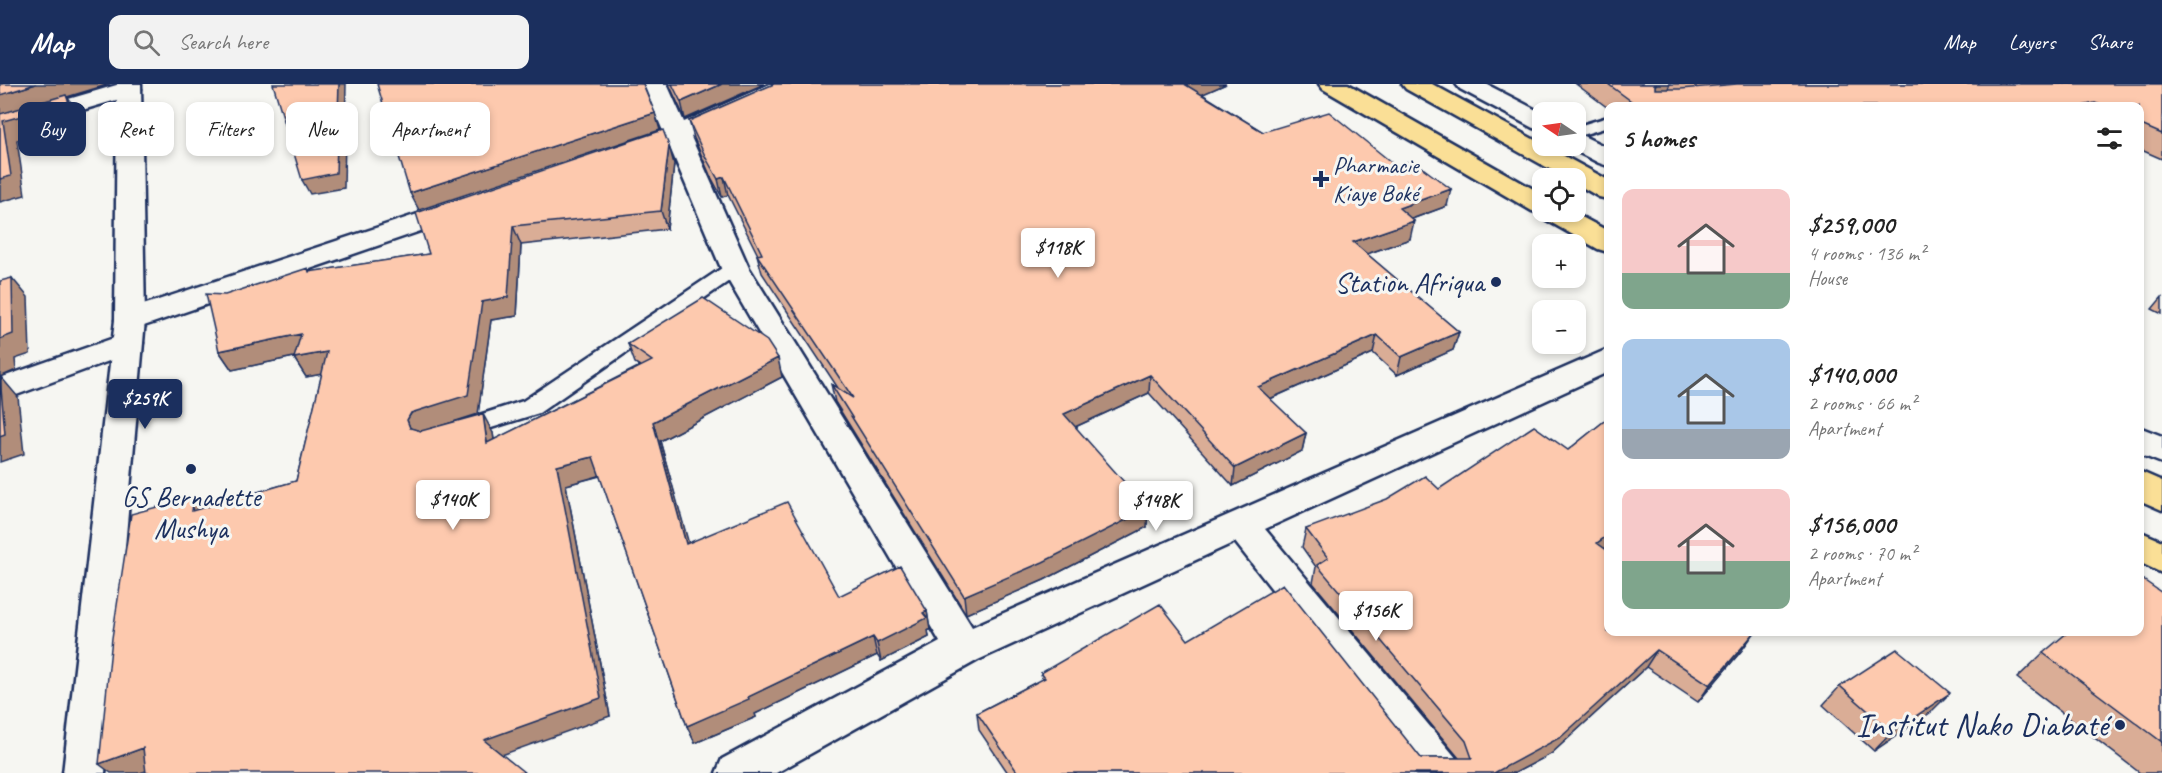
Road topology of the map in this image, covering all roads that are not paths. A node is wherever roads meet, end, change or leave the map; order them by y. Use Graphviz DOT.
graph roads {
  1 [pos="655,84"];
  2 [pos="790,84"];
  3 [pos="1331,84"];
  4 [pos="1414,84"];
  5 [pos="1468,84"];
  6 [pos="129,86"];
  7 [pos="1532,118"];
  8 [pos="1604,123"];
  9 [pos="0,127"];
  10 [pos="1586,129"];
  11 [pos="677,134"];
  12 [pos="1586,146"];
  13 [pos="1604,156"];
  14 [pos="599,161"];
  15 [pos="1604,189"];
  16 [pos="487,199"];
  17 [pos="1532,199"];
  18 [pos="1571,222"];
  19 [pos="1604,241"];
  20 [pos="735,268"];
  21 [pos="129,332"];
  22 [pos="1604,362"];
  23 [pos="0,390"];
  24 [pos="442,436"];
  25 [pos="2144,442"];
  26 [pos="2162,451"];
  27 [pos="2144,487"];
  28 [pos="2162,497"];
  29 [pos="1241,524"];
  30 [pos="2144,548"];
  31 [pos="2162,558"];
  32 [pos="964,648"];
  33 [pos="84,773"];
  34 [pos="737,773"];
  35 [pos="1442,773"];
  1 -- 11 [label="street"];
  2 -- 11 [label="street"];
  3 -- 17 [label="highway"];
  4 -- 15 [label="highway"];
  5 -- 7 [label="street"];
  6 -- 9 [label="street"];
  6 -- 21 [label="street"];
  8 -- 10 [label="lane"];
  11 -- 14 [label="street"];
  11 -- 20 [label="street"];
  12 -- 13 [label="street"];
  16 -- 21 [label="street"];
  18 -- 19 [label="highway"];
  20 -- 24 [label="lane"];
  20 -- 32 [label="street"];
  21 -- 23 [label="street"];
  21 -- 33 [label="street"];
  22 -- 29 [label="street"];
  25 -- 26 [label="street"];
  27 -- 28 [label="highway"];
  29 -- 32 [label="street"];
  29 -- 35 [label="street"];
  30 -- 31 [label="highway"];
  32 -- 34 [label="street"];
}
